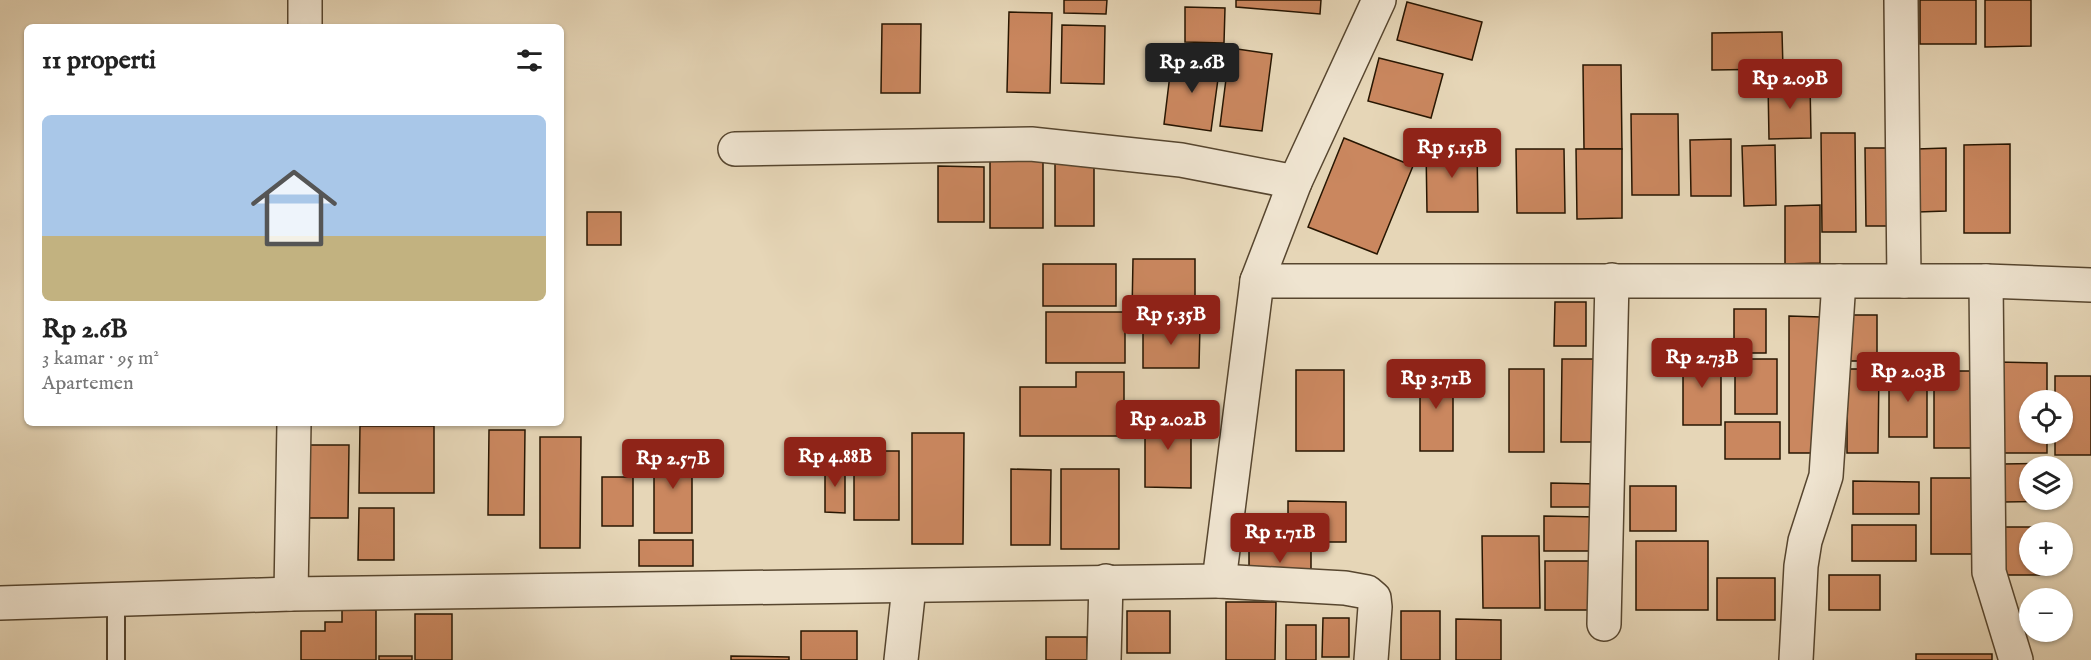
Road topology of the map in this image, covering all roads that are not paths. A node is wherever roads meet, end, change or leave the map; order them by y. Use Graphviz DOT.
graph roads {
  1 [pos="304,0"];
  2 [pos="1379,0"];
  3 [pos="1901,0"];
  4 [pos="305,24"];
  5 [pos="735,149"];
  6 [pos="1295,182"];
  7 [pos="1612,280"];
  8 [pos="1257,281"];
  9 [pos="1839,281"];
  10 [pos="1904,282"];
  11 [pos="1986,282"];
  12 [pos="2091,285"];
  13 [pos="294,426"];
  14 [pos="1106,581"];
  15 [pos="1219,581"];
  16 [pos="909,587"];
  17 [pos="291,594"];
  18 [pos="116,600"];
  19 [pos="0,603"];
  20 [pos="1604,624"];
  21 [pos="116,660"];
  22 [pos="901,660"];
  23 [pos="1104,660"];
  24 [pos="1371,660"];
  25 [pos="1796,660"];
  26 [pos="2016,660"];
  1 -- 4 [label="street"];
  2 -- 6 [label="street"];
  3 -- 10 [label="street"];
  5 -- 6 [label="street"];
  6 -- 8 [label="street"];
  7 -- 8 [label="street"];
  7 -- 9 [label="street"];
  7 -- 20 [label="street"];
  8 -- 15 [label="street"];
  9 -- 10 [label="street"];
  9 -- 25 [label="street"];
  10 -- 11 [label="street"];
  11 -- 12 [label="street"];
  11 -- 26 [label="street"];
  13 -- 17 [label="street"];
  14 -- 15 [label="street"];
  14 -- 16 [label="street"];
  14 -- 23 [label="street"];
  15 -- 24 [label="street"];
  16 -- 17 [label="street"];
  16 -- 22 [label="street"];
  17 -- 18 [label="street"];
  18 -- 19 [label="street"];
  18 -- 21 [label="lane"];
}
